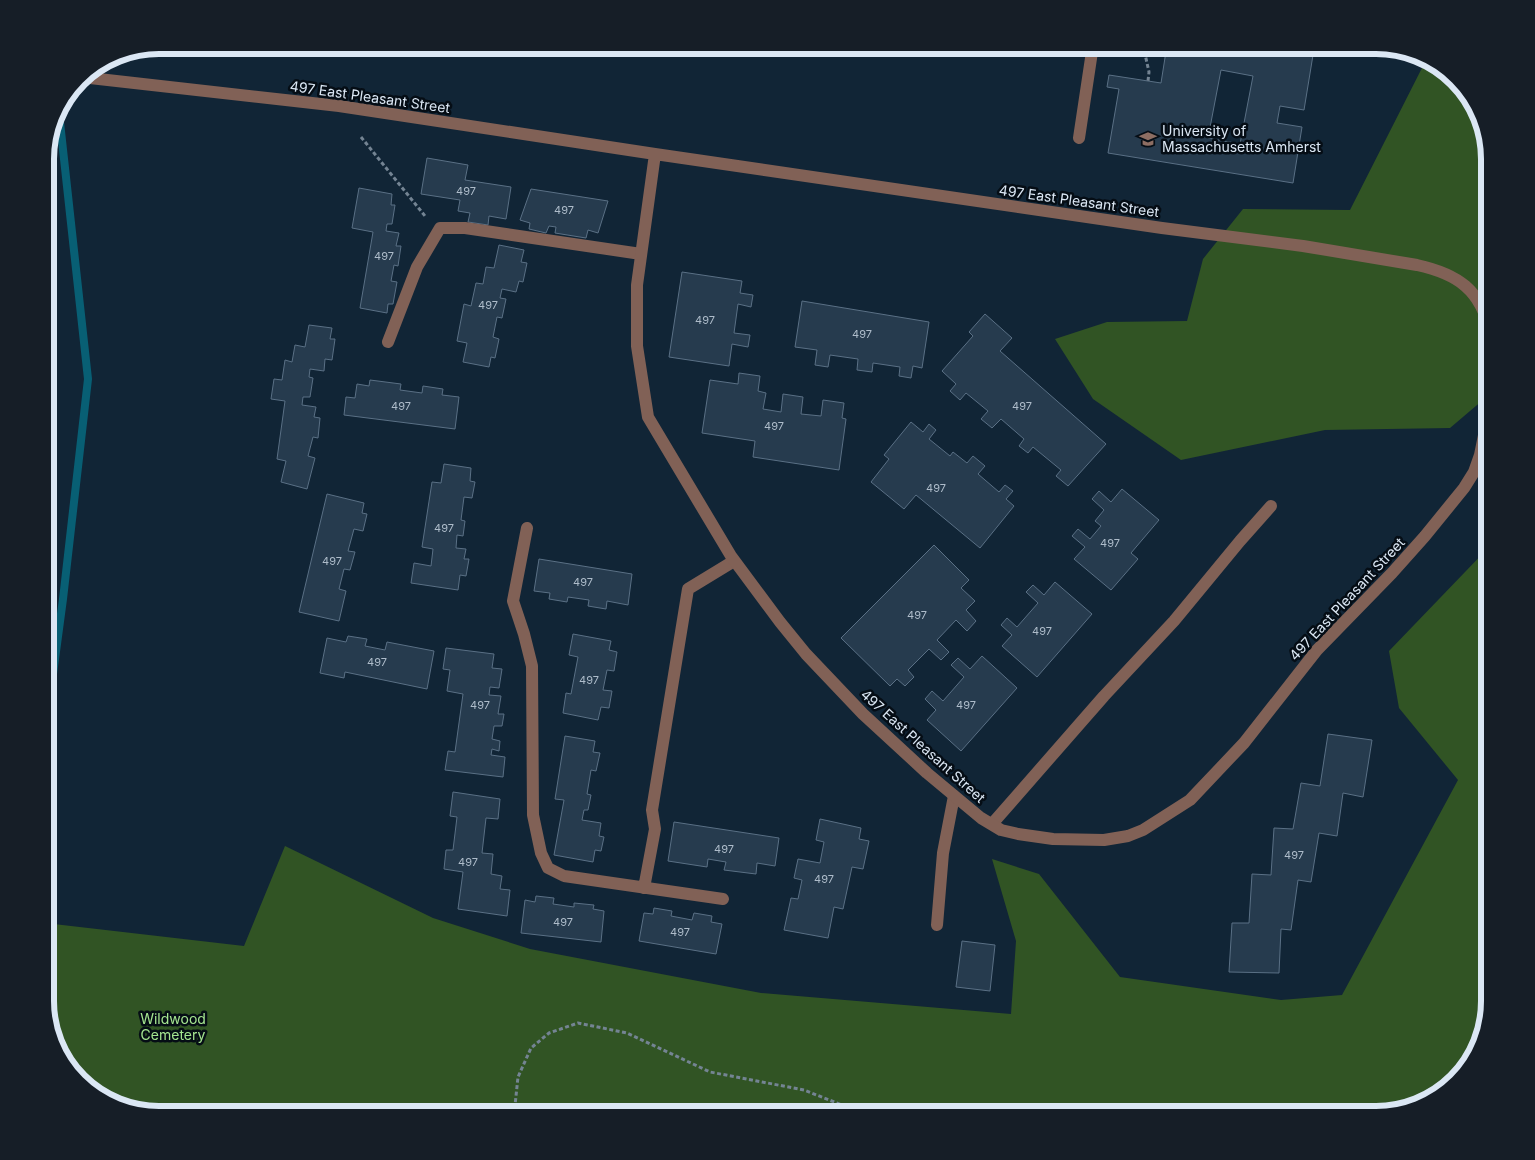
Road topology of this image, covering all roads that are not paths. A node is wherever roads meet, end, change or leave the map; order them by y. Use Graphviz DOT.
graph roads {
  1 [pos="1091,54"];
  2 [pos="92,78"];
  3 [pos="1079,138"];
  4 [pos="655,154"];
  5 [pos="641,254"];
  6 [pos="1481,305"];
  7 [pos="388,342"];
  8 [pos="1481,450"];
  9 [pos="1271,506"];
  10 [pos="527,528"];
  11 [pos="734,561"];
  12 [pos="954,796"];
  13 [pos="992,824"];
  14 [pos="644,888"];
  15 [pos="723,899"];
  16 [pos="937,925"];
  1 -- 3 [label="street"];
  2 -- 4 [label="street, 497 East Pleasant Street"];
  4 -- 5 [label="street, 497 East Pleasant Street"];
  4 -- 6 [label="street, 497 East Pleasant Street"];
  5 -- 7 [label="street"];
  5 -- 11 [label="street, 497 East Pleasant Street"];
  8 -- 13 [label="street, 497 East Pleasant Street"];
  9 -- 13 [label="street"];
  10 -- 14 [label="street"];
  11 -- 12 [label="street, 497 East Pleasant Street"];
  11 -- 14 [label="street"];
  12 -- 13 [label="street, 497 East Pleasant Street"];
  12 -- 16 [label="street"];
  14 -- 15 [label="street"];
}
